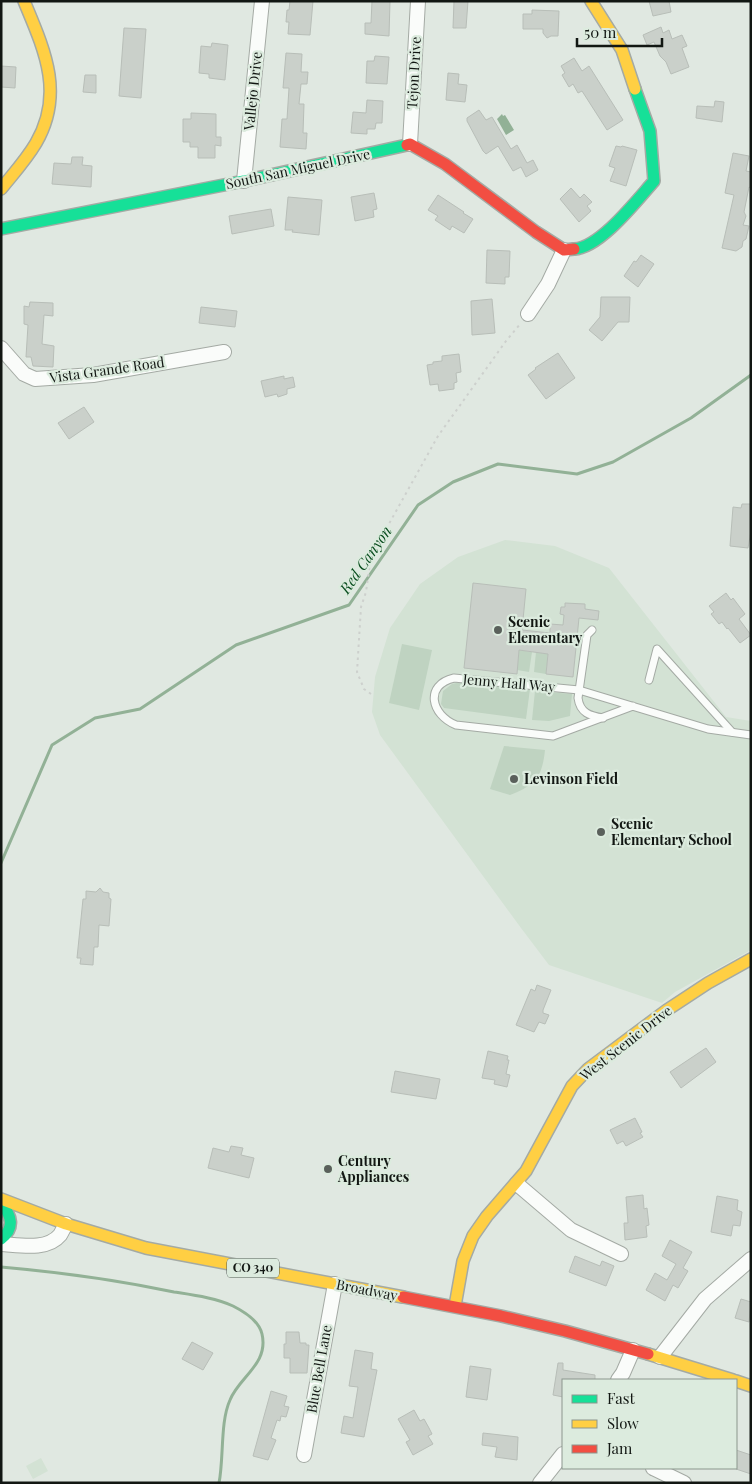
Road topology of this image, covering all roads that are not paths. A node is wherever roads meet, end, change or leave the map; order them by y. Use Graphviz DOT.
graph roads {
  1 [pos="24,1"];
  2 [pos="262,1"];
  3 [pos="418,1"];
  4 [pos="591,1"];
  5 [pos="410,144"];
  6 [pos="244,181"];
  7 [pos="1,189"];
  8 [pos="1,229"];
  9 [pos="564,250"];
  10 [pos="528,314"];
  11 [pos="1,348"];
  12 [pos="224,352"];
  13 [pos="592,630"];
  14 [pos="649,680"];
  15 [pos="579,690"];
  16 [pos="633,706"];
  17 [pos="604,718"];
  18 [pos="732,732"];
  19 [pos="751,735"];
  20 [pos="751,959"];
  21 [pos="517,1184"];
  22 [pos="1,1199"];
  23 [pos="1,1203"];
  24 [pos="66,1224"];
  25 [pos="1,1239"];
  26 [pos="1,1244"];
  27 [pos="621,1254"];
  28 [pos="751,1259"];
  29 [pos="335,1284"];
  30 [pos="454,1306"];
  31 [pos="633,1350"];
  32 [pos="660,1358"];
  33 [pos="619,1379"];
  34 [pos="728,1379"];
  35 [pos="737,1382"];
  36 [pos="751,1386"];
  37 [pos="304,1455"];
  38 [pos="562,1455"];
  39 [pos="656,1469"];
  40 [pos="540,1483"];
  41 [pos="684,1483"];
  1 -- 7 [label="street"];
  2 -- 6 [label="street, Vallejo Drive"];
  3 -- 5 [label="street, Tejon Drive"];
  4 -- 9 [label="street"];
  5 -- 6 [label="street, South San Miguel Drive"];
  5 -- 9 [label="street"];
  6 -- 8 [label="street, South San Miguel Drive"];
  9 -- 10 [label="street"];
  11 -- 12 [label="street, Vista Grande Road"];
  13 -- 15 [label="lane"];
  14 -- 18 [label="lane"];
  15 -- 16 [label="lane, Jenny Hall Way"];
  15 -- 17 [label="lane"];
  15 -- 17 [label="lane, Jenny Hall Way"];
  16 -- 17 [label="lane, Jenny Hall Way"];
  16 -- 18 [label="lane, Jenny Hall Way"];
  18 -- 19 [label="lane, Jenny Hall Way"];
  20 -- 21 [label="street, West Scenic Drive"];
  21 -- 27 [label="street"];
  21 -- 30 [label="street, West Scenic Drive"];
  22 -- 24 [label="street, Broadway / CO 340"];
  23 -- 25 [label="street"];
  24 -- 26 [label="street"];
  24 -- 29 [label="street, Broadway / CO 340"];
  28 -- 32 [label="street"];
  29 -- 30 [label="street, Broadway / CO 340"];
  29 -- 37 [label="street, Blue Bell Lane"];
  30 -- 31 [label="street, Broadway / CO 340"];
  31 -- 32 [label="street, Broadway / CO 340"];
  31 -- 33 [label="street"];
  32 -- 34 [label="street, Broadway / CO 340"];
  35 -- 36 [label="street, Broadway / CO 340"];
  38 -- 40 [label="street"];
  39 -- 41 [label="street"];
}
